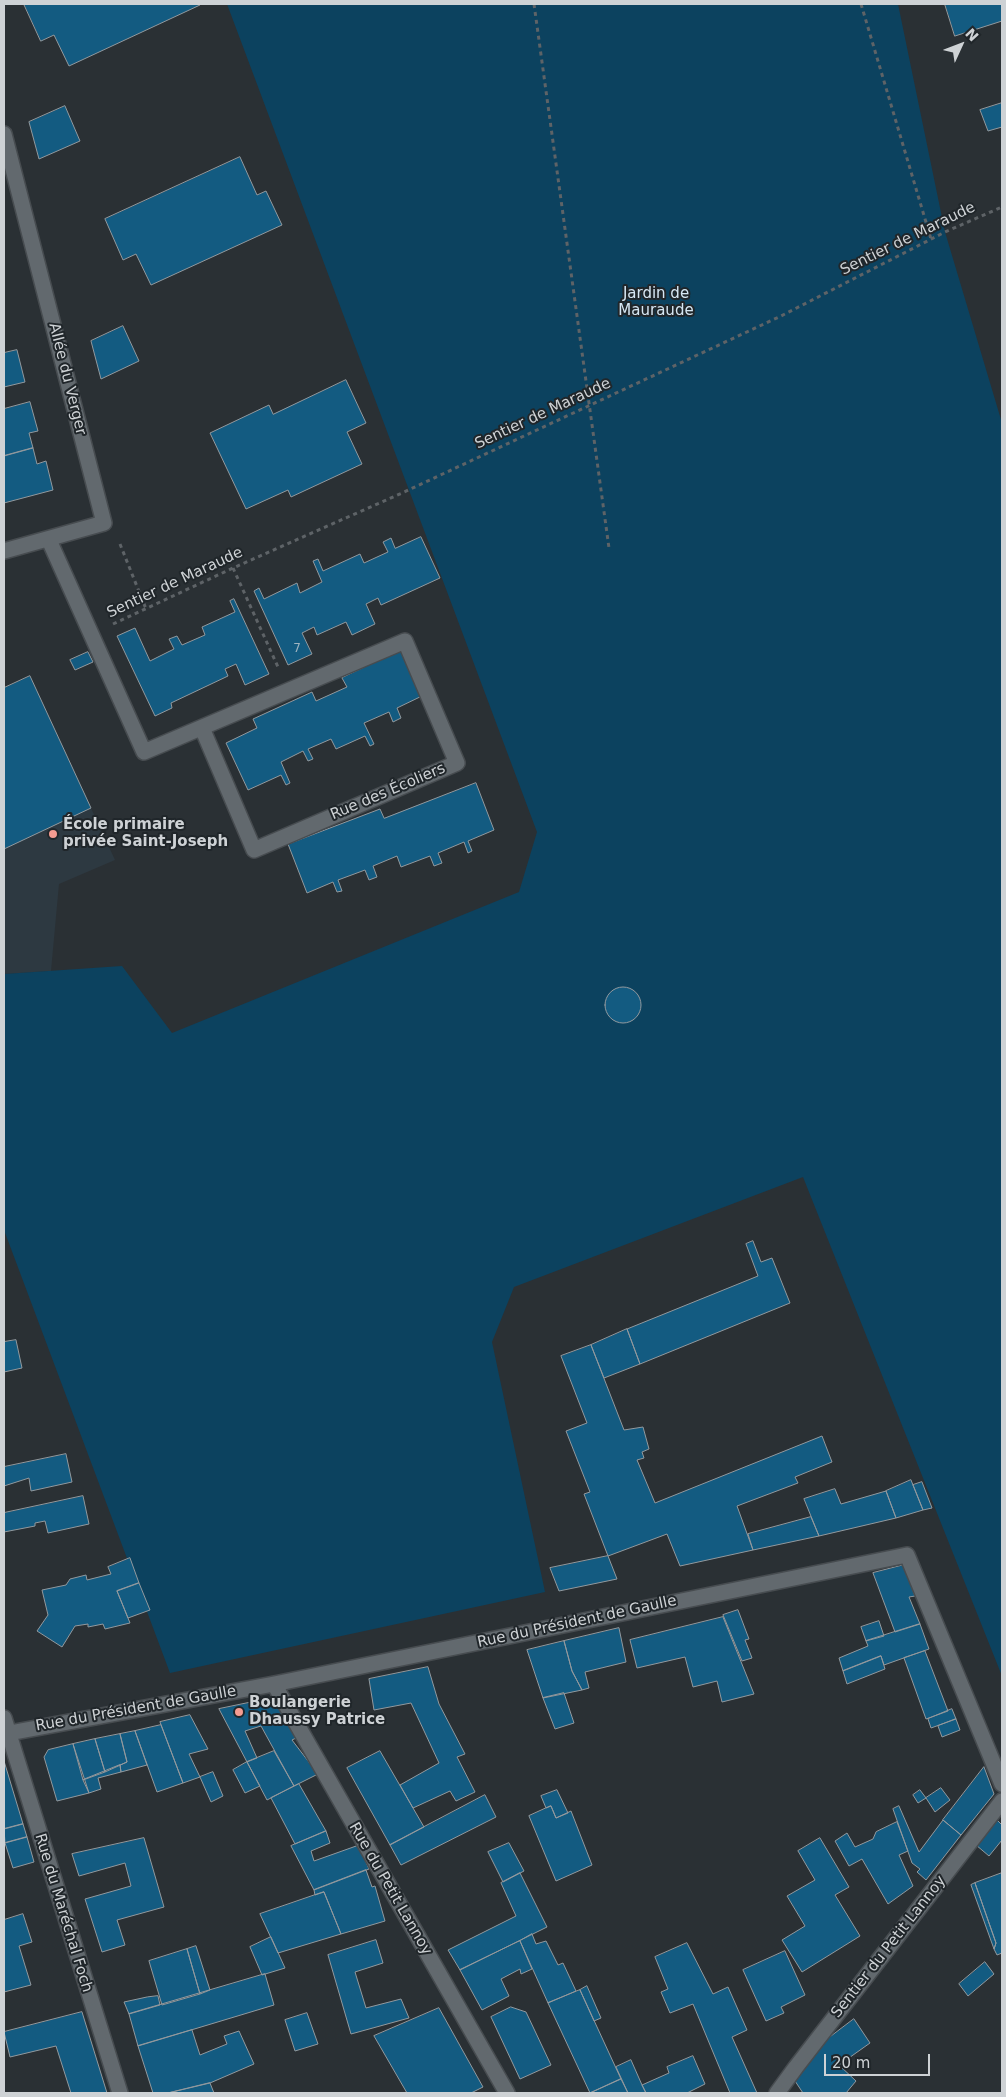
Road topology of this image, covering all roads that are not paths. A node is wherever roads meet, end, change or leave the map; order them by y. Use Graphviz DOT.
graph roads {
  1 [pos="4,134"];
  2 [pos="49,540"];
  3 [pos="4,551"];
  4 [pos="202,728"];
  5 [pos="274,1684"];
  6 [pos="5,1728"];
  7 [pos="1002,1784"];
  8 [pos="1002,1801"];
  9 [pos="120,2093"];
  10 [pos="507,2093"];
  11 [pos="777,2093"];
  1 -- 2 [label="street, Allée du Verger"];
  2 -- 3 [label="street"];
  2 -- 4 [label="street, Rue des Écoliers"];
  4 -- 4 [label="street, Rue des Écoliers"];
  5 -- 6 [label="street, Rue du Président de Gaulle"];
  5 -- 7 [label="street, Rue du Président de Gaulle"];
  5 -- 10 [label="street, Rue du Petit Lannoy"];
  6 -- 9 [label="street, Rue du Maréchal Foch"];
  8 -- 11 [label="street, Sentier du Petit Lannoy"];
}
